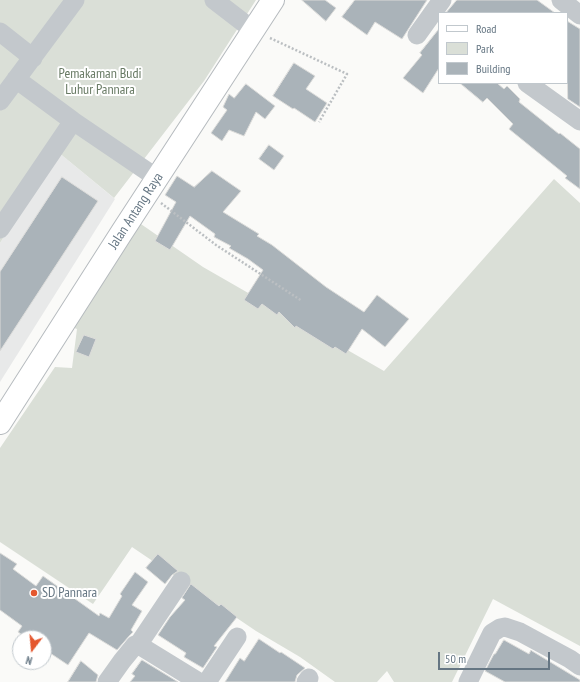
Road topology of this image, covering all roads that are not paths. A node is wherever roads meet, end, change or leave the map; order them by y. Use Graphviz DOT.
graph roads {
  1 [pos="75,0"];
  2 [pos="214,0"];
  3 [pos="273,0"];
  4 [pos="561,0"];
  5 [pos="438,10"];
  6 [pos="580,14"];
  7 [pos="253,30"];
  8 [pos="0,32"];
  9 [pos="417,35"];
  10 [pos="33,58"];
  11 [pos="16,79"];
  12 [pos="528,84"];
  13 [pos="0,101"];
  14 [pos="72,121"];
  15 [pos="580,121"];
  16 [pos="152,185"];
  17 [pos="0,228"];
  18 [pos="0,423"];
  19 [pos="180,581"];
  20 [pos="237,638"];
  21 [pos="138,645"];
  22 [pos="580,666"];
  23 [pos="107,682"];
  24 [pos="199,682"];
  25 [pos="207,682"];
  26 [pos="468,682"];
  1 -- 10 [label="street"];
  2 -- 7 [label="street"];
  3 -- 7 [label="main road, Jalan Antang Raya"];
  4 -- 6 [label="street"];
  5 -- 9 [label="street"];
  7 -- 16 [label="main road, Jalan Antang Raya"];
  8 -- 10 [label="street"];
  10 -- 11 [label="street"];
  11 -- 13 [label="street"];
  11 -- 14 [label="street"];
  12 -- 15 [label="street"];
  14 -- 16 [label="street"];
  14 -- 17 [label="street"];
  16 -- 18 [label="main road, Jalan Antang Raya"];
  19 -- 21 [label="street"];
  20 -- 25 [label="street"];
  21 -- 23 [label="street"];
  21 -- 24 [label="street"];
  22 -- 26 [label="street"];
}
